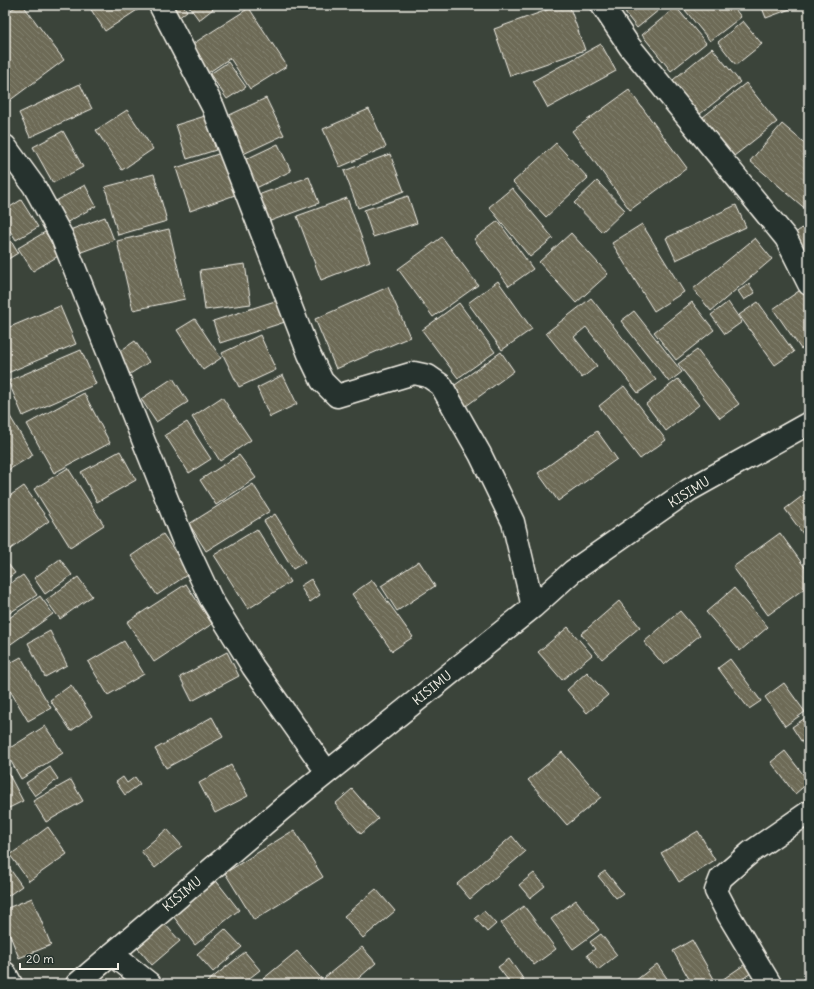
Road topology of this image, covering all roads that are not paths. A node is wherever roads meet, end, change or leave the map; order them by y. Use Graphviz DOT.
graph roads {
  1 [pos="160,5"];
  2 [pos="602,5"];
  3 [pos="5,146"];
  4 [pos="809,284"];
  5 [pos="809,423"];
  6 [pos="533,607"];
  7 [pos="327,772"];
  8 [pos="809,812"];
  9 [pos="112,954"];
  10 [pos="5,973"];
  11 [pos="11,984"];
  12 [pos="77,984"];
  13 [pos="150,984"];
  14 [pos="770,984"];
  1 -- 6 [label="street"];
  2 -- 4 [label="street"];
  3 -- 7 [label="street"];
  5 -- 6 [label="street, KISIMU"];
  6 -- 7 [label="street, KISIMU"];
  7 -- 9 [label="street, KISIMU"];
  8 -- 14 [label="street"];
  9 -- 12 [label="street, KISIMU"];
  9 -- 13 [label="street"];
  10 -- 11 [label="street"];
}
